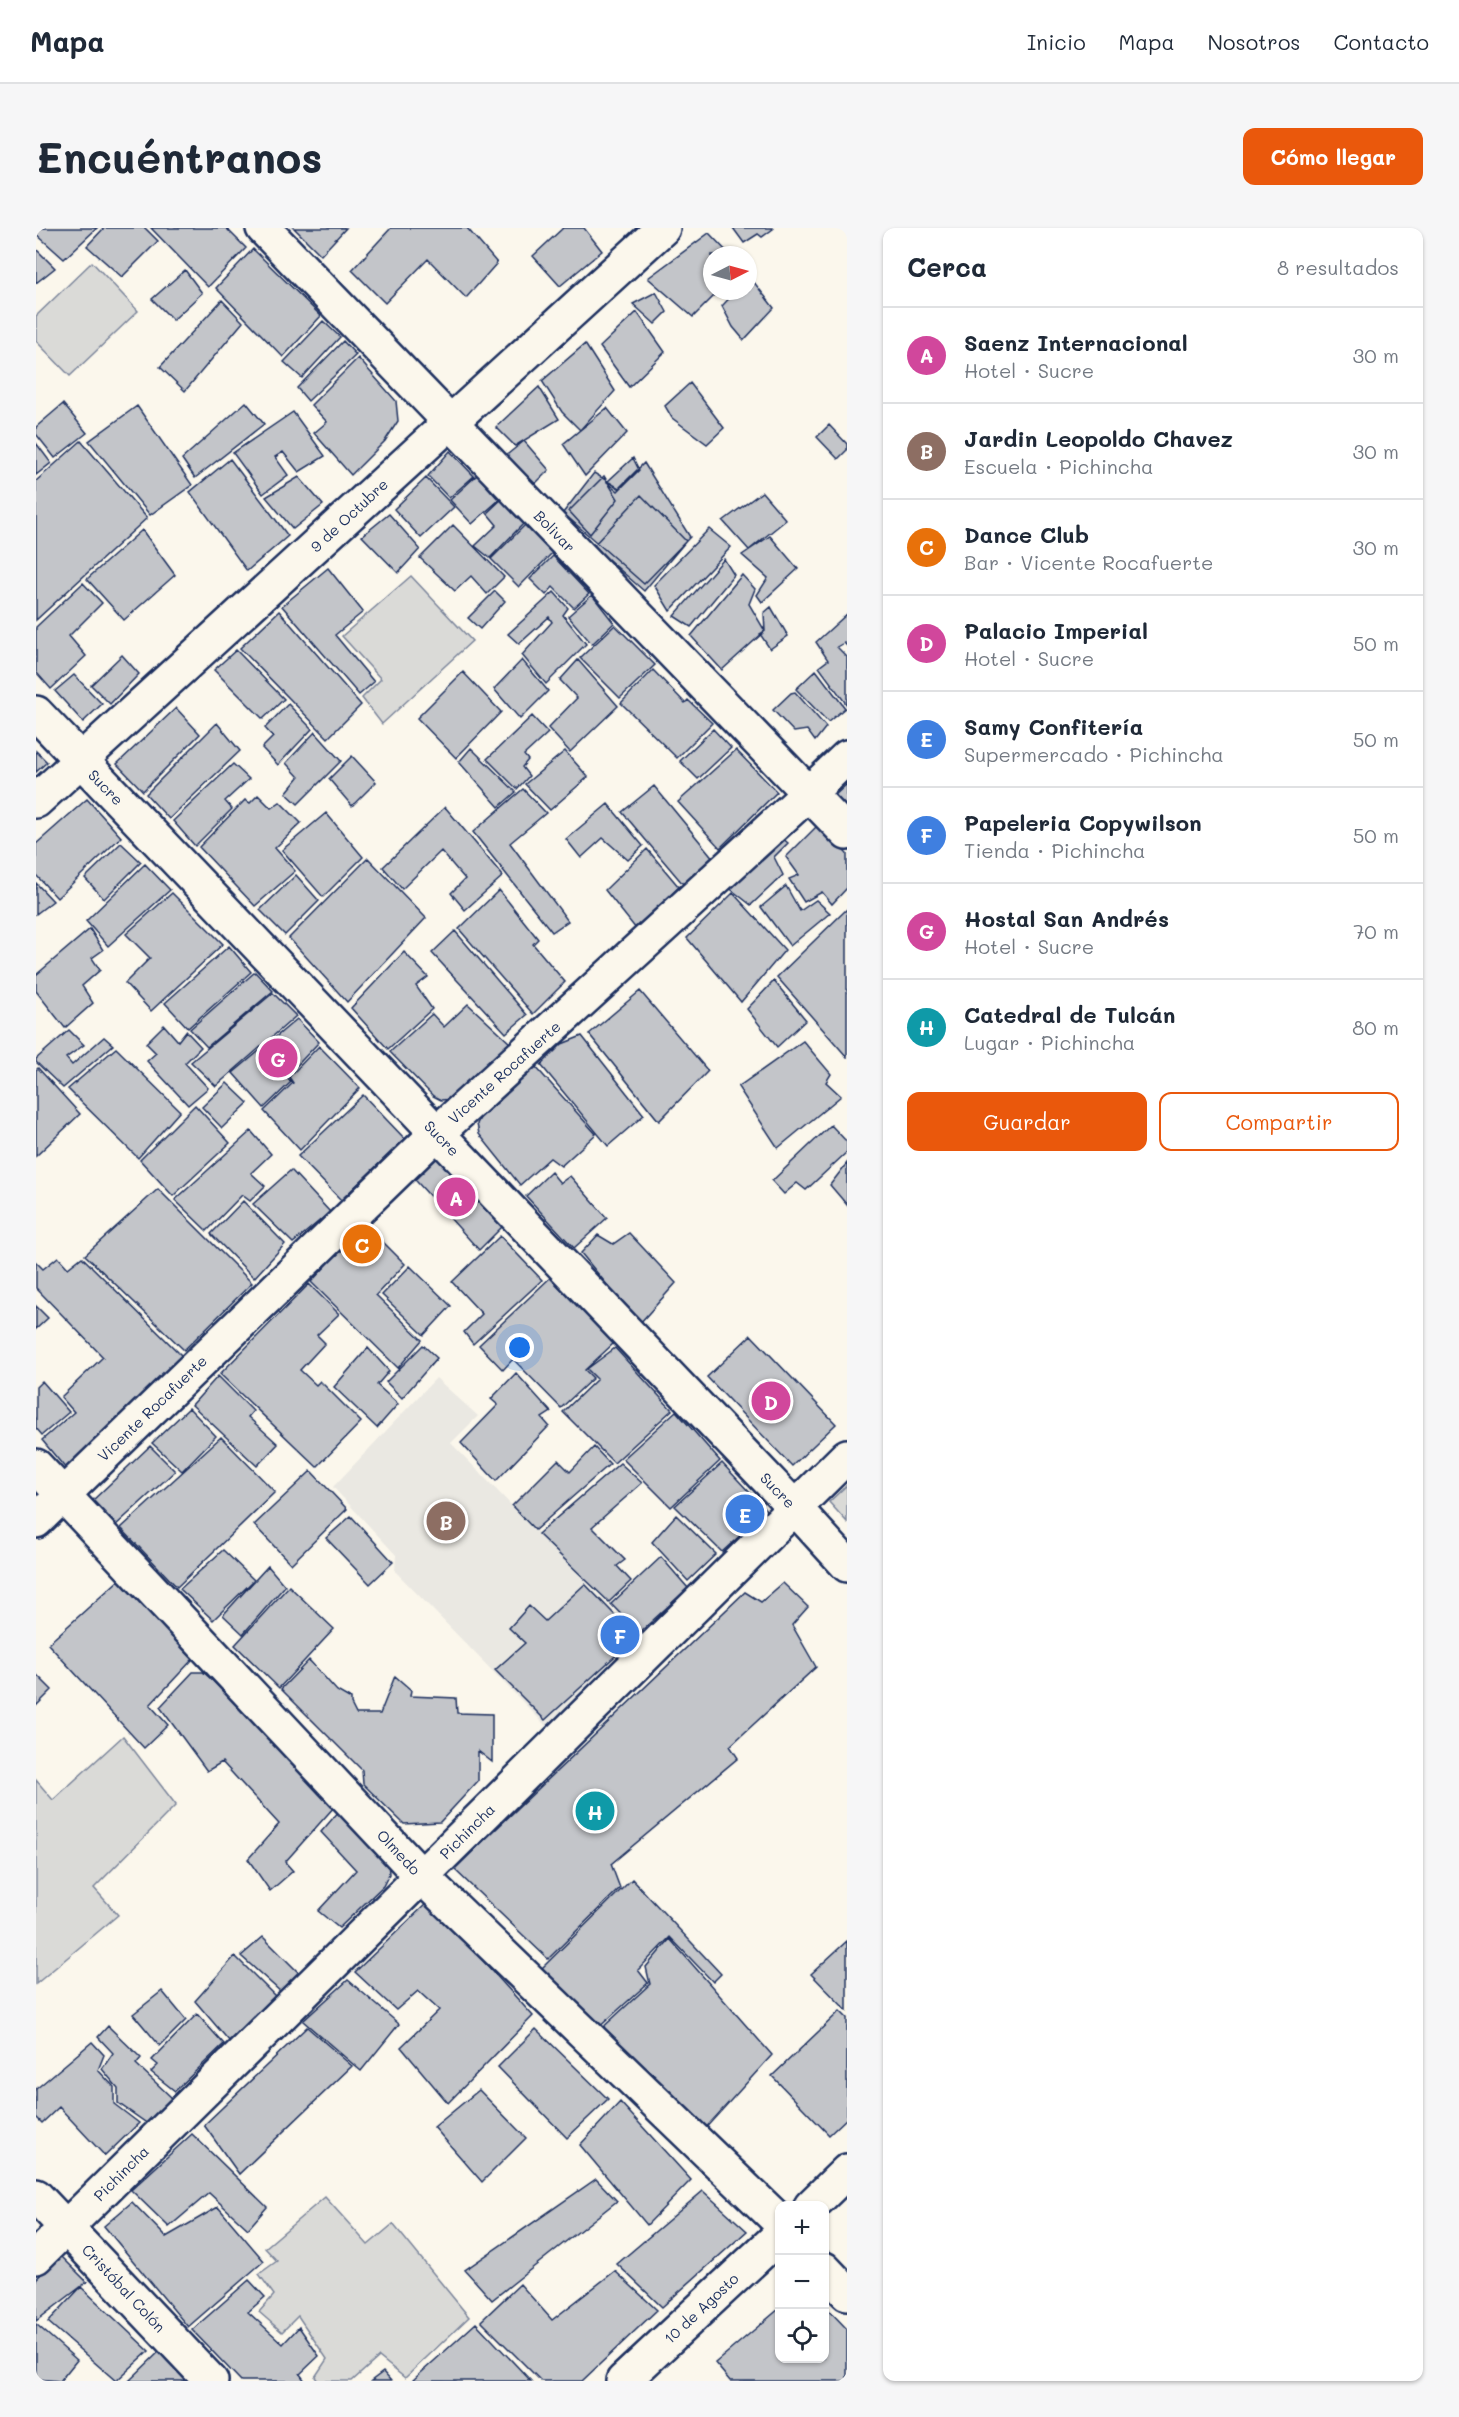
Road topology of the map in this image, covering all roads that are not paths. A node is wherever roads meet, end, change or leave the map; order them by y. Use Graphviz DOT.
graph roads {
  1 [pos="263,228"];
  2 [pos="663,228"];
  3 [pos="450,422"];
  4 [pos="36,713"];
  5 [pos="847,757"];
  6 [pos="81,760"];
  7 [pos="808,794"];
  8 [pos="36,801"];
  9 [pos="847,833"];
  10 [pos="437,1133"];
  11 [pos="847,1456"];
  12 [pos="36,1466"];
  13 [pos="63,1494"];
  14 [pos="795,1508"];
  15 [pos="36,1521"];
  16 [pos="847,1564"];
  17 [pos="421,1876"];
  18 [pos="847,2170"];
  19 [pos="36,2196"];
  20 [pos="815,2201"];
  21 [pos="775,2217"];
  22 [pos="66,2227"];
  23 [pos="775,2240"];
  24 [pos="36,2257"];
  25 [pos="829,2273"];
  26 [pos="847,2293"];
  27 [pos="211,2381"];
  28 [pos="623,2381"];
  1 -- 3 [label="street, Bolivar"];
  2 -- 3 [label="street, 9 de Octubre"];
  3 -- 6 [label="street, 9 de Octubre"];
  3 -- 7 [label="street, Bolivar"];
  4 -- 6 [label="street, Sucre"];
  5 -- 7 [label="street, Vicente Rocafuerte"];
  6 -- 8 [label="street, 9 de Octubre"];
  6 -- 10 [label="street, Sucre"];
  7 -- 9 [label="street, Bolivar"];
  7 -- 10 [label="street, Vicente Rocafuerte"];
  10 -- 13 [label="street, Vicente Rocafuerte"];
  10 -- 14 [label="street, Sucre"];
  11 -- 14 [label="street, Pichincha"];
  12 -- 13 [label="street, Olmedo"];
  13 -- 15 [label="street, Vicente Rocafuerte"];
  13 -- 17 [label="street, Olmedo"];
  14 -- 16 [label="street, Sucre"];
  14 -- 17 [label="street, Pichincha"];
  17 -- 21 [label="street, Olmedo"];
  17 -- 22 [label="street, Pichincha"];
  18 -- 20 [label="street"];
  19 -- 22 [label="street, Cristóbal Colón"];
  22 -- 24 [label="street, Pichincha"];
  22 -- 27 [label="street, Cristóbal Colón"];
  23 -- 28 [label="street, 10 de Agosto"];
  25 -- 26 [label="street"];
}
